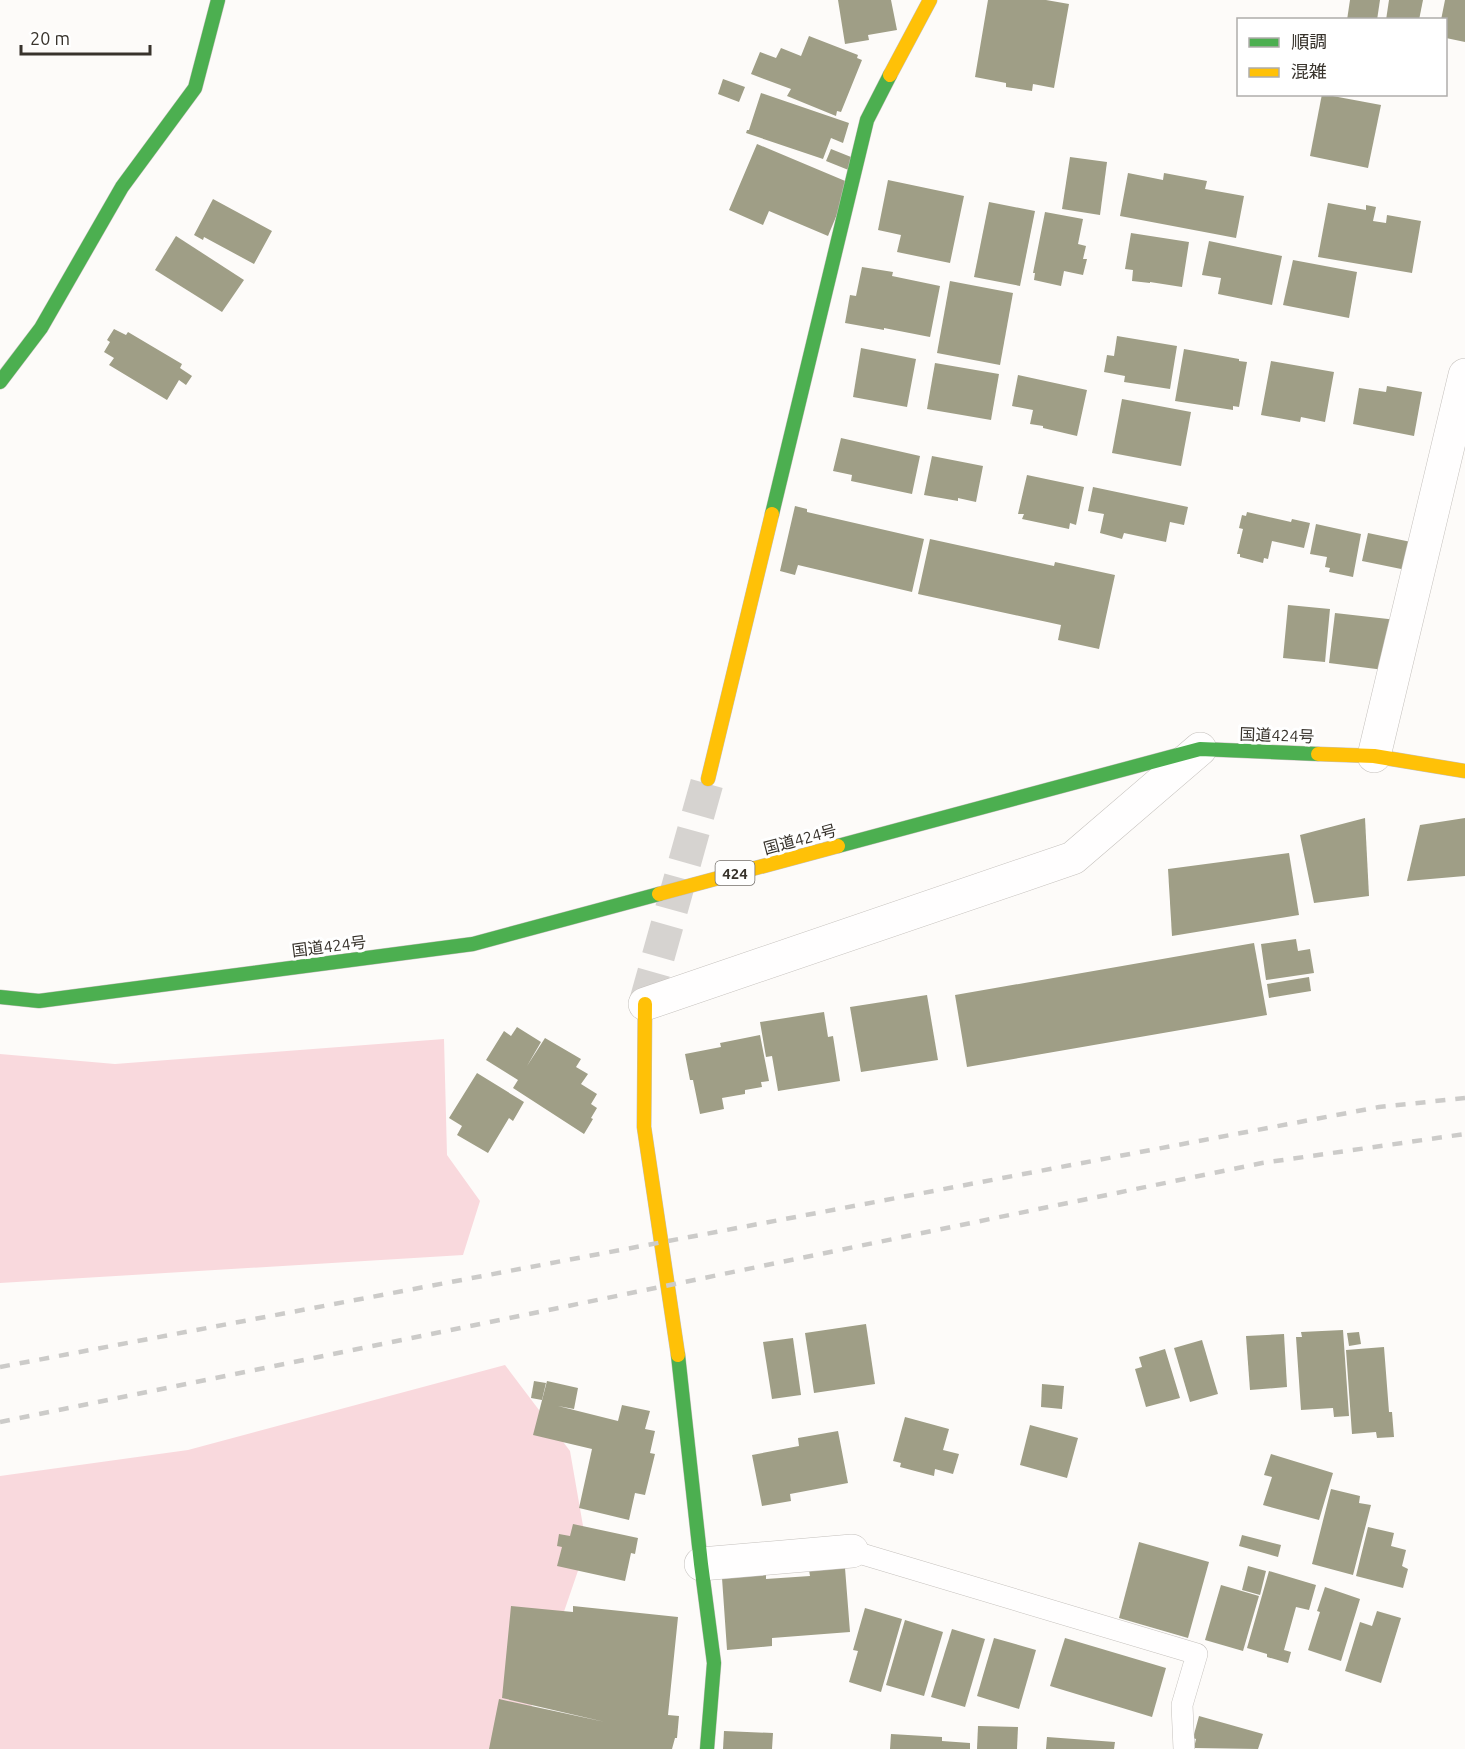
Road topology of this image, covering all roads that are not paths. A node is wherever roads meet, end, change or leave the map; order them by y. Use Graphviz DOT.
graph roads {
  1 [pos="218,0"];
  2 [pos="930,0"];
  3 [pos="1465,375"];
  4 [pos="0,382"];
  5 [pos="1200,748"];
  6 [pos="1374,756"];
  7 [pos="1465,771"];
  8 [pos="708,779"];
  9 [pos="0,997"];
  10 [pos="645,1004"];
  11 [pos="852,1551"];
  12 [pos="701,1564"];
  13 [pos="707,1749"];
  14 [pos="1184,1749"];
  1 -- 4 [label="main road"];
  2 -- 8 [label="main road"];
  3 -- 6 [label="street"];
  5 -- 6 [label="main road, 国道424号 / 424"];
  5 -- 9 [label="main road, 国道424号 / 424"];
  5 -- 10 [label="street"];
  6 -- 7 [label="main road, 国道424号 / 424"];
  10 -- 12 [label="main road"];
  11 -- 12 [label="street"];
  11 -- 14 [label="lane"];
  12 -- 13 [label="main road"];
}
